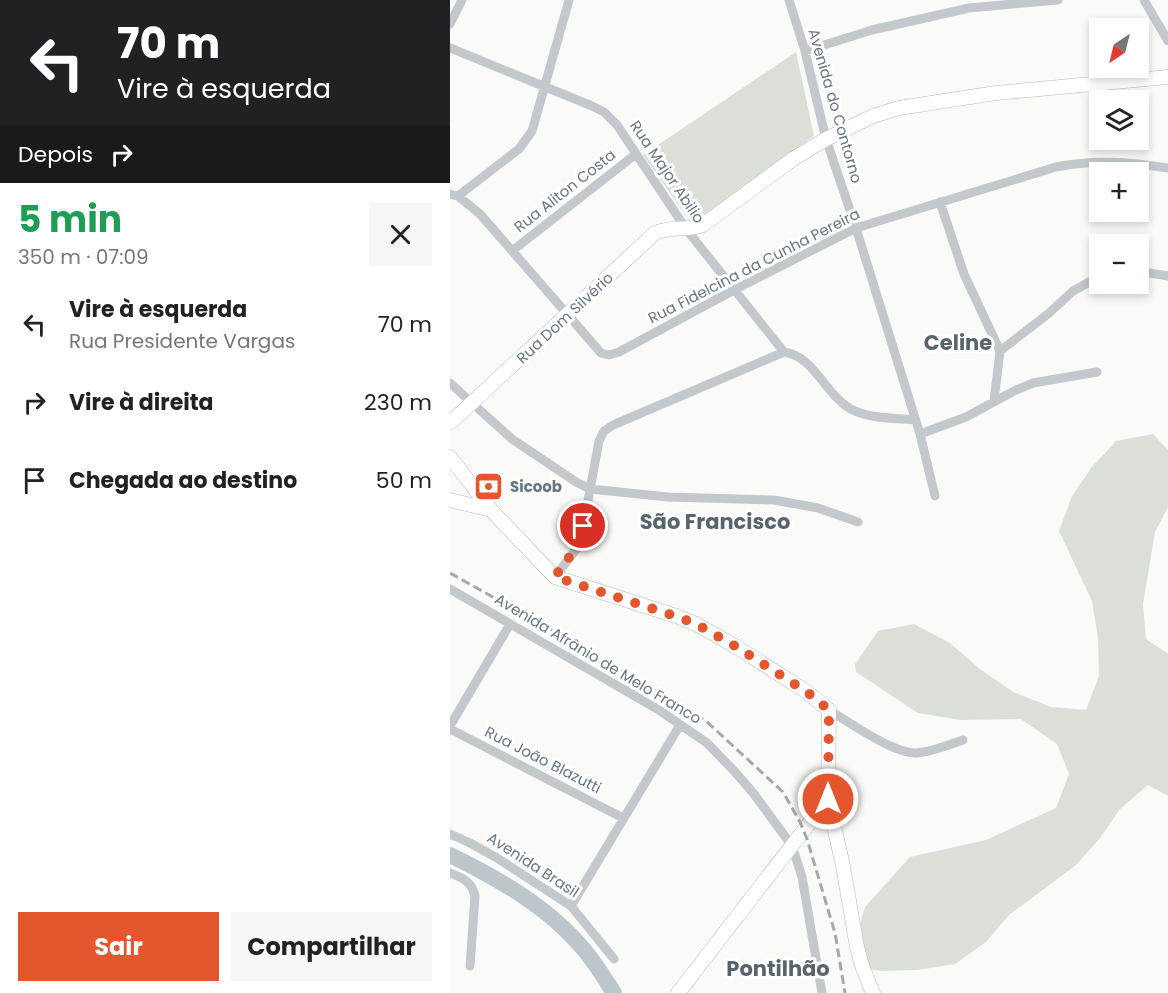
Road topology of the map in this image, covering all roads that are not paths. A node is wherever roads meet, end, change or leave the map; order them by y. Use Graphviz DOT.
graph roads {
  1 [pos="462,0"];
  2 [pos="569,0"];
  3 [pos="789,0"];
  4 [pos="1059,0"];
  5 [pos="1144,0"];
  6 [pos="450,24"];
  7 [pos="1168,41"];
  8 [pos="450,48"];
  9 [pos="805,51"];
  10 [pos="1168,77"];
  11 [pos="544,86"];
  12 [pos="826,139"];
  13 [pos="636,154"];
  14 [pos="1168,168"];
  15 [pos="454,195"];
  16 [pos="940,202"];
  17 [pos="856,228"];
  18 [pos="686,229"];
  19 [pos="512,251"];
  20 [pos="1149,273"];
  21 [pos="1168,276"];
  22 [pos="1089,282"];
  23 [pos="734,290"];
  24 [pos="568,315"];
  25 [pos="1000,351"];
  26 [pos="783,352"];
  27 [pos="1097,372"];
  28 [pos="450,383"];
  29 [pos="994,401"];
  30 [pos="470,404"];
  31 [pos="915,420"];
  32 [pos="450,423"];
  33 [pos="920,434"];
  34 [pos="450,457"];
  35 [pos="590,489"];
  36 [pos="935,496"];
  37 [pos="450,500"];
  38 [pos="491,510"];
  39 [pos="858,522"];
  40 [pos="555,577"];
  41 [pos="450,589"];
  42 [pos="510,624"];
  43 [pos="829,710"];
  44 [pos="680,725"];
  45 [pos="450,728"];
  46 [pos="963,740"];
  47 [pos="828,799"];
  48 [pos="623,818"];
  49 [pos="450,834"];
  50 [pos="792,846"];
  51 [pos="450,873"];
  52 [pos="571,906"];
  53 [pos="614,959"];
  54 [pos="470,966"];
  55 [pos="678,993"];
  56 [pos="822,993"];
  57 [pos="873,993"];
  1 -- 6 [label="street"];
  2 -- 11 [label="street"];
  3 -- 9 [label="street, Avenida do Contorno"];
  4 -- 9 [label="street"];
  5 -- 7 [label="street"];
  8 -- 11 [label="street, Rua Major Abilio"];
  9 -- 12 [label="street, Avenida do Contorno"];
  10 -- 12 [label="street, Rua Dom Silvério"];
  11 -- 13 [label="street, Rua Major Abilio"];
  11 -- 15 [label="street"];
  12 -- 17 [label="street, Avenida do Contorno"];
  12 -- 18 [label="street, Rua Dom Silvério"];
  13 -- 18 [label="street, Rua Major Abilio"];
  13 -- 19 [label="street, Rua Aliton Costa"];
  14 -- 16 [label="street, Rua Fidelcina da Cunha Pereira"];
  15 -- 19 [label="street"];
  16 -- 17 [label="street, Rua Fidelcina da Cunha Pereira"];
  16 -- 25 [label="street"];
  17 -- 23 [label="street, Rua Fidelcina da Cunha Pereira"];
  17 -- 31 [label="street, Avenida do Contorno"];
  18 -- 23 [label="street, Rua Major Abilio"];
  18 -- 24 [label="street, Rua Dom Silvério"];
  19 -- 24 [label="street"];
  20 -- 21 [label="street"];
  22 -- 25 [label="street"];
  23 -- 24 [label="street, Rua Fidelcina da Cunha Pereira"];
  23 -- 26 [label="street, Rua Major Abilio"];
  24 -- 30 [label="street, Rua Dom Silvério"];
  25 -- 29 [label="street"];
  26 -- 31 [label="street"];
  26 -- 35 [label="street"];
  27 -- 29 [label="street"];
  28 -- 30 [label="street"];
  29 -- 33 [label="street"];
  30 -- 32 [label="street, Rua Dom Silvério"];
  30 -- 35 [label="street"];
  31 -- 33 [label="street, Avenida do Contorno"];
  33 -- 36 [label="street, Avenida do Contorno"];
  34 -- 38 [label="street"];
  35 -- 39 [label="street"];
  35 -- 40 [label="street"];
  37 -- 38 [label="street"];
  38 -- 40 [label="street"];
  40 -- 43 [label="street"];
  41 -- 42 [label="street, Avenida Afrânio de Melo Franco"];
  42 -- 44 [label="street, Avenida Afrânio de Melo Franco"];
  42 -- 45 [label="street"];
  43 -- 46 [label="street"];
  43 -- 47 [label="street"];
  44 -- 48 [label="street"];
  44 -- 50 [label="street, Avenida Afrânio de Melo Franco"];
  45 -- 48 [label="street, Rua João Blazutti"];
  47 -- 50 [label="street"];
  47 -- 57 [label="street"];
  48 -- 52 [label="street"];
  49 -- 52 [label="street, Avenida Brasil"];
  50 -- 55 [label="street"];
  50 -- 56 [label="street, Avenida Afrânio de Melo Franco"];
  51 -- 54 [label="street"];
  52 -- 53 [label="street, Avenida Brasil"];
}
